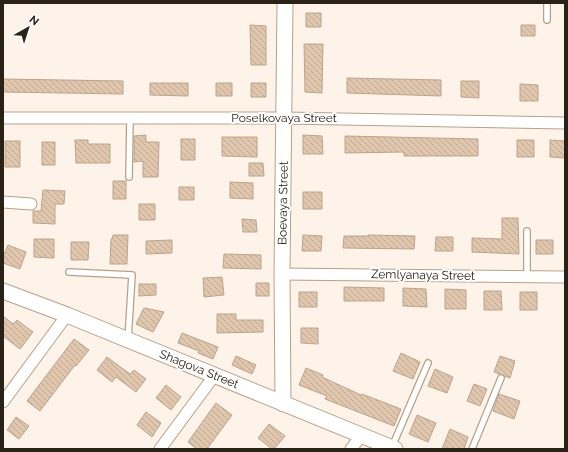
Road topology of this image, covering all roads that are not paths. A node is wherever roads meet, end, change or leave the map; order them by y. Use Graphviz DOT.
graph roads {
  1 [pos="285,3"];
  2 [pos="547,3"];
  3 [pos="547,20"];
  4 [pos="3,118"];
  5 [pos="130,118"];
  6 [pos="284,118"];
  7 [pos="565,123"];
  8 [pos="129,176"];
  9 [pos="3,202"];
  10 [pos="31,204"];
  11 [pos="527,231"];
  12 [pos="69,272"];
  13 [pos="282,274"];
  14 [pos="527,277"];
  15 [pos="565,277"];
  16 [pos="3,291"];
  17 [pos="67,315"];
  18 [pos="128,340"];
  19 [pos="428,363"];
  20 [pos="214,376"];
  21 [pos="501,378"];
  22 [pos="3,402"];
  23 [pos="283,404"];
  24 [pos="361,436"];
  25 [pos="393,448"];
  26 [pos="160,449"];
  27 [pos="351,449"];
  28 [pos="472,449"];
  1 -- 6 [label="main road, Boevaya Street"];
  2 -- 3 [label="lane"];
  4 -- 5 [label="street, Poselkovaya Street"];
  5 -- 6 [label="street, Poselkovaya Street"];
  5 -- 8 [label="lane"];
  6 -- 7 [label="street, Poselkovaya Street"];
  6 -- 13 [label="main road, Boevaya Street"];
  9 -- 10 [label="street"];
  11 -- 14 [label="lane"];
  12 -- 18 [label="lane"];
  13 -- 14 [label="street, Zemlyanaya Street"];
  13 -- 23 [label="main road, Boevaya Street"];
  14 -- 15 [label="street, Zemlyanaya Street"];
  16 -- 17 [label="main road, Shagova Street"];
  17 -- 18 [label="main road, Shagova Street"];
  17 -- 22 [label="street"];
  18 -- 20 [label="main road, Shagova Street"];
  19 -- 25 [label="lane"];
  20 -- 23 [label="main road, Shagova Street"];
  20 -- 26 [label="street"];
  21 -- 28 [label="lane"];
  23 -- 24 [label="main road, Shagova Street"];
  24 -- 25 [label="main road, Shagova Street"];
  24 -- 27 [label="street"];
}
